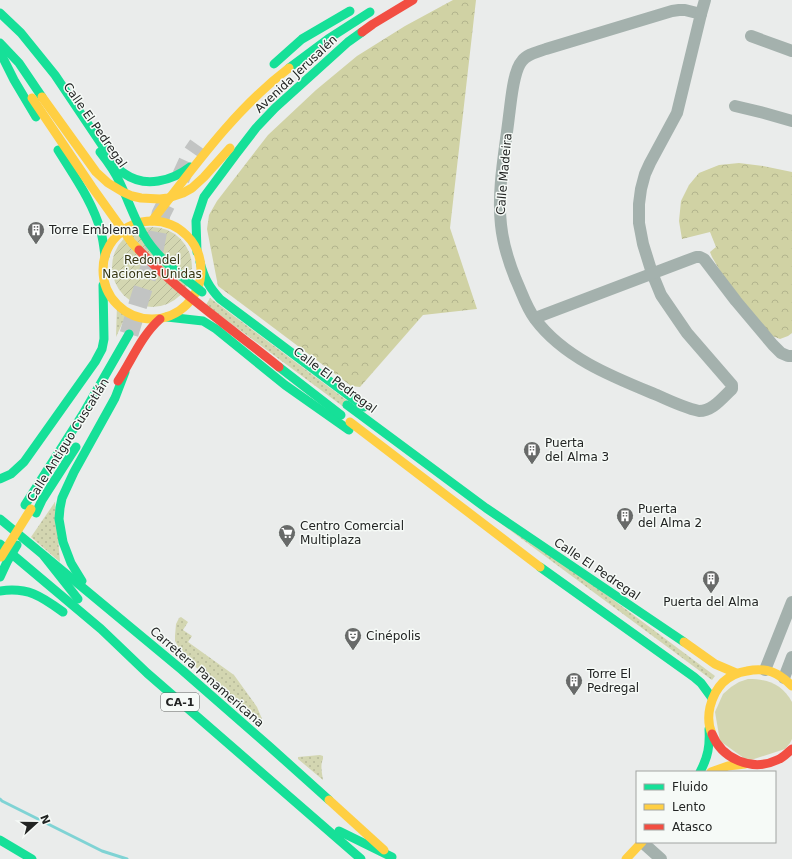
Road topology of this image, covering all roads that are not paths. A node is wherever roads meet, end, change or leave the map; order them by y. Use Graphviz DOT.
graph roads {
  1 [pos="413,0"];
  2 [pos="705,0"];
  3 [pos="0,6"];
  4 [pos="359,6"];
  5 [pos="380,6"];
  6 [pos="0,13"];
  7 [pos="701,14"];
  8 [pos="21,33"];
  9 [pos="751,36"];
  10 [pos="348,42"];
  11 [pos="0,44"];
  12 [pos="792,51"];
  13 [pos="0,52"];
  14 [pos="33,62"];
  15 [pos="266,72"];
  16 [pos="288,84"];
  17 [pos="735,106"];
  18 [pos="234,107"];
  19 [pos="261,110"];
  20 [pos="223,118"];
  21 [pos="792,121"];
  22 [pos="104,148"];
  23 [pos="208,149"];
  24 [pos="152,221"];
  25 [pos="139,223"];
  26 [pos="197,252"];
  27 [pos="105,256"];
  28 [pos="200,262"];
  29 [pos="652,273"];
  30 [pos="103,275"];
  31 [pos="164,318"];
  32 [pos="535,318"];
  33 [pos="129,334"];
  34 [pos="792,356"];
  35 [pos="125,372"];
  36 [pos="88,428"];
  37 [pos="80,441"];
  38 [pos="0,479"];
  39 [pos="426,480"];
  40 [pos="31,509"];
  41 [pos="0,519"];
  42 [pos="0,545"];
  43 [pos="548,551"];
  44 [pos="44,556"];
  45 [pos="0,558"];
  46 [pos="0,577"];
  47 [pos="0,591"];
  48 [pos="99,601"];
  49 [pos="792,602"];
  50 [pos="70,617"];
  51 [pos="100,629"];
  52 [pos="89,631"];
  53 [pos="792,657"];
  54 [pos="765,670"];
  55 [pos="147,673"];
  56 [pos="736,673"];
  57 [pos="788,682"];
  58 [pos="712,698"];
  59 [pos="709,726"];
  60 [pos="792,749"];
  61 [pos="746,764"];
  62 [pos="700,771"];
  63 [pos="713,771"];
  64 [pos="325,828"];
  65 [pos="0,840"];
  66 [pos="641,843"];
  67 [pos="643,843"];
  68 [pos="393,858"];
  69 [pos="32,859"];
  70 [pos="361,859"];
  71 [pos="626,859"];
  72 [pos="661,859"];
  1 -- 10 [label="main road, Avenida Jerusalén"];
  2 -- 7 [label="street"];
  3 -- 8 [label="main road"];
  4 -- 15 [label="main road"];
  5 -- 23 [label="main road, Avenida Jerusalén"];
  6 -- 8 [label="main road"];
  7 -- 29 [label="street"];
  7 -- 32 [label="street, Calle Madeira"];
  8 -- 22 [label="main road"];
  9 -- 12 [label="street"];
  10 -- 16 [label="main road"];
  10 -- 26 [label="main road, Avenida Jerusalén"];
  11 -- 19 [label="main road, bridge"];
  11 -- 39 [label="main road, Calle El Pedregal, bridge"];
  13 -- 27 [label="main road"];
  14 -- 43 [label="main road, Calle El Pedregal, bridge"];
  17 -- 21 [label="street"];
  18 -- 20 [label="main road"];
  22 -- 23 [label="main road"];
  22 -- 25 [label="main road"];
  23 -- 24 [label="main road, Avenida Jerusalén"];
  24 -- 25 [label="main road"];
  24 -- 26 [label="main road"];
  25 -- 27 [label="main road"];
  26 -- 28 [label="main road"];
  27 -- 30 [label="main road"];
  28 -- 31 [label="main road"];
  28 -- 43 [label="main road"];
  29 -- 32 [label="street"];
  29 -- 32 [label="street, Calle Madeira"];
  29 -- 34 [label="street"];
  30 -- 31 [label="main road"];
  30 -- 38 [label="main road"];
  31 -- 35 [label="main road, Calle Antiguo Cuscatlán"];
  31 -- 39 [label="main road"];
  33 -- 40 [label="main road"];
  35 -- 36 [label="main road, Calle Antiguo Cuscatlán"];
  35 -- 48 [label="main road"];
  37 -- 40 [label="main road, Calle Antiguo Cuscatlán"];
  39 -- 58 [label="main road, Calle El Pedregal"];
  40 -- 42 [label="main road"];
  40 -- 45 [label="main road, bridge"];
  40 -- 46 [label="main road, Calle Antiguo Cuscatlán, bridge"];
  41 -- 44 [label="main road, Carretera Panamericana"];
  42 -- 51 [label="main road, CA-1"];
  43 -- 56 [label="main road, Calle El Pedregal"];
  44 -- 48 [label="main road, Carretera Panamericana"];
  44 -- 51 [label="main road"];
  47 -- 50 [label="main road"];
  48 -- 68 [label="main road, Carretera Panamericana"];
  49 -- 54 [label="street"];
  51 -- 55 [label="main road, CA-1"];
  52 -- 55 [label="main road"];
  53 -- 57 [label="street"];
  54 -- 56 [label="main road"];
  54 -- 57 [label="main road"];
  55 -- 64 [label="main road, CA-1"];
  56 -- 58 [label="main road"];
  58 -- 59 [label="main road"];
  59 -- 61 [label="main road"];
  59 -- 62 [label="main road"];
  60 -- 61 [label="main road"];
  61 -- 63 [label="main road"];
  64 -- 68 [label="main road"];
  64 -- 70 [label="main road, CA-1"];
  65 -- 69 [label="main road"];
  66 -- 71 [label="main road"];
  67 -- 72 [label="street"];
}
